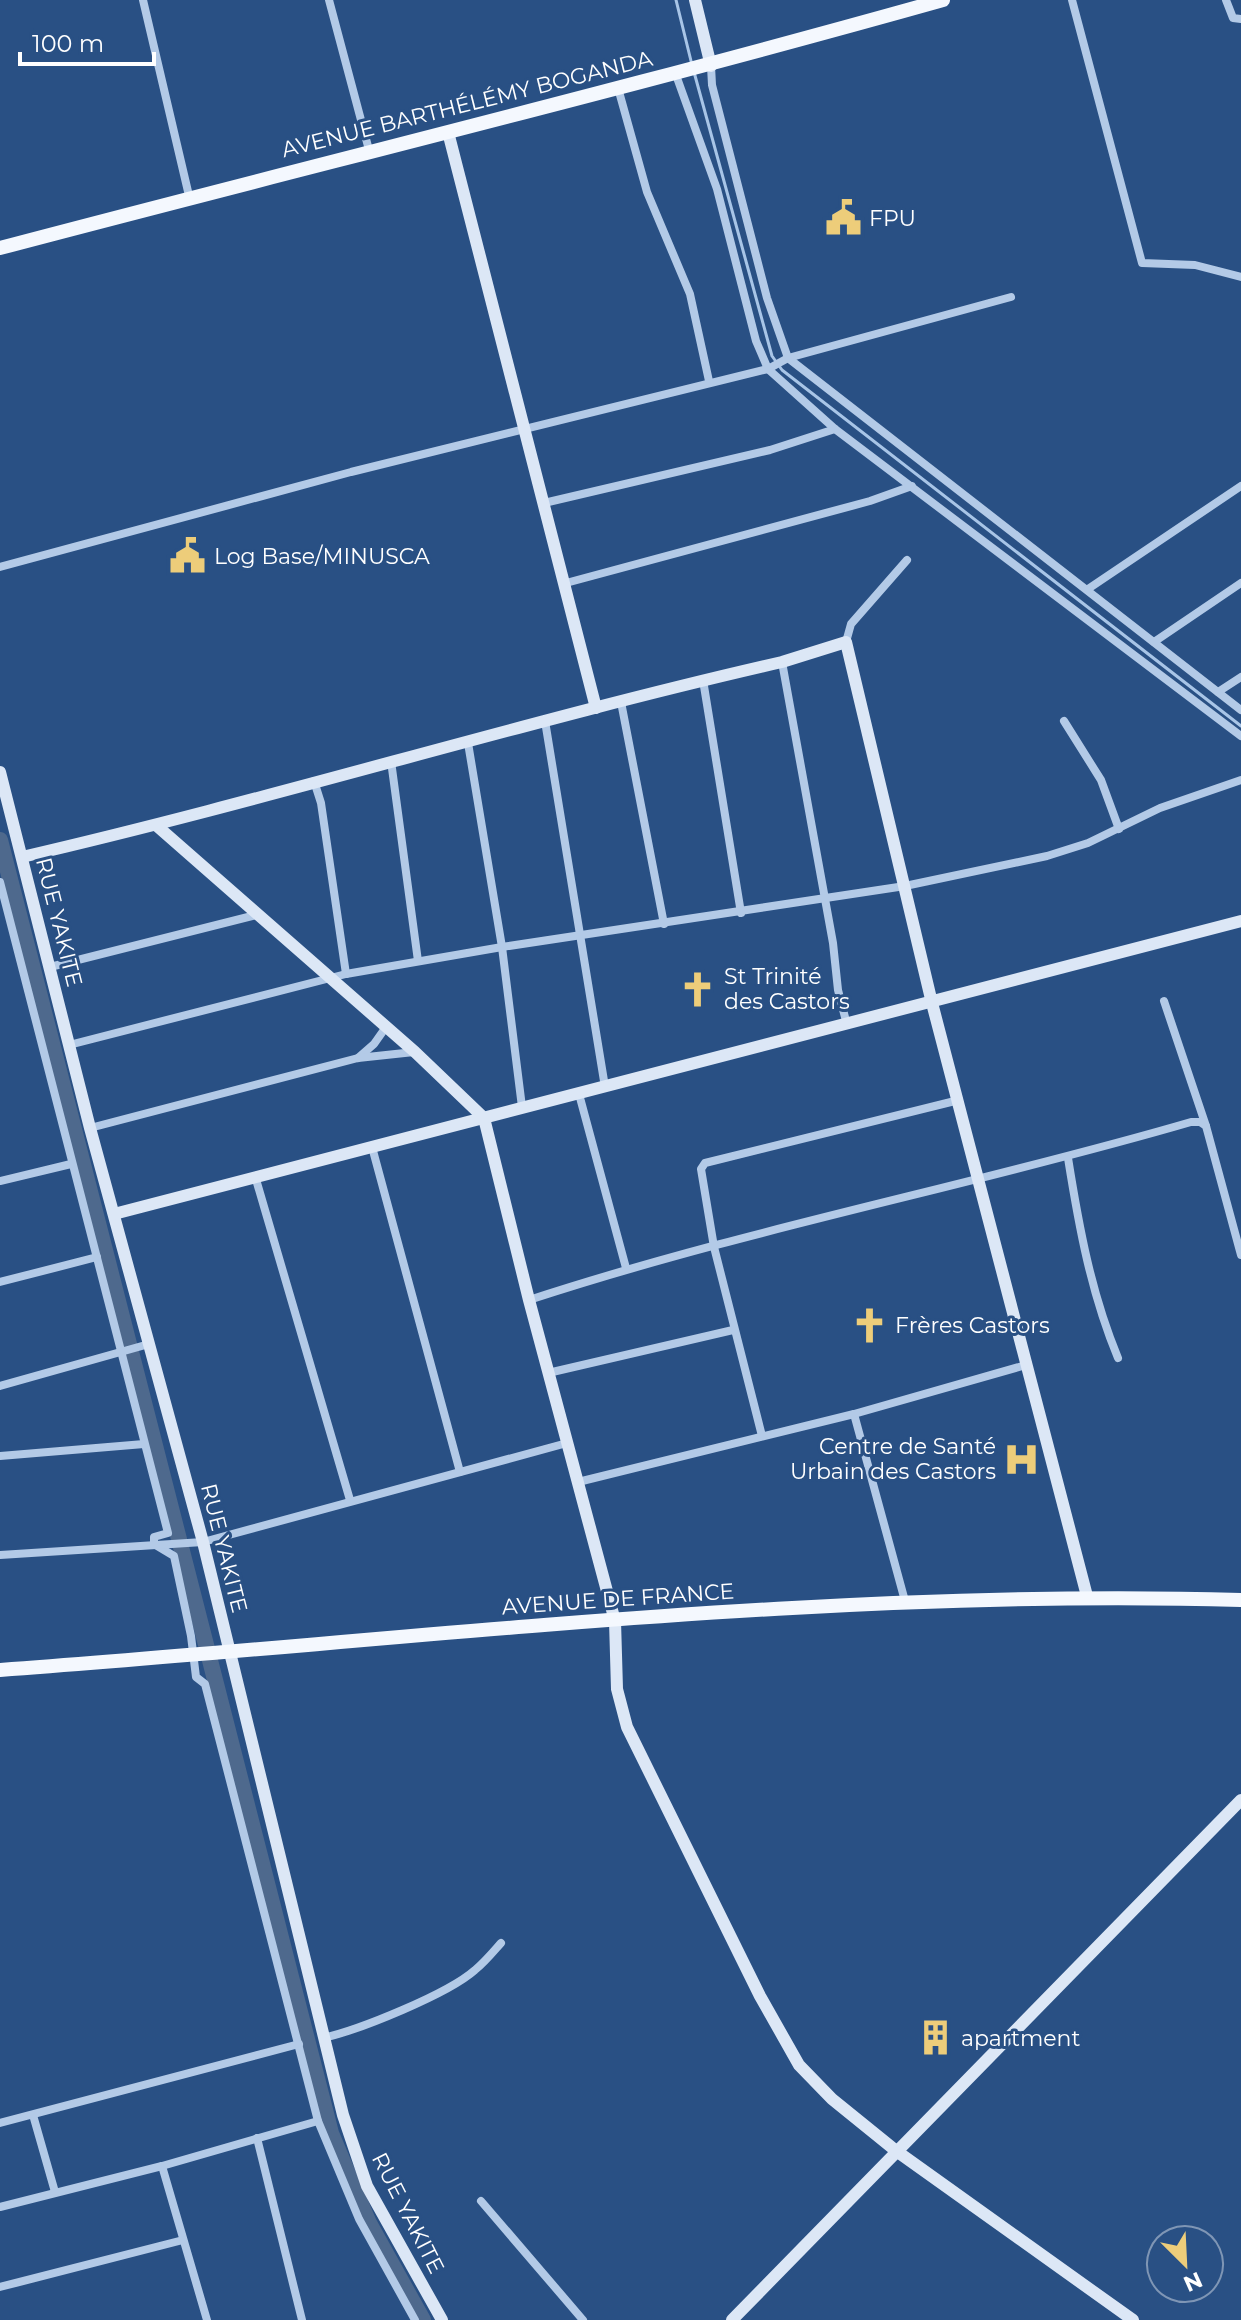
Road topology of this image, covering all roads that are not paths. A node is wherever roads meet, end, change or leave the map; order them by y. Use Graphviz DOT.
graph roads {
  1 [pos="143,0"];
  2 [pos="329,0"];
  3 [pos="695,0"];
  4 [pos="943,0"];
  5 [pos="1072,0"];
  6 [pos="1226,0"];
  7 [pos="1241,19"];
  8 [pos="706,67"];
  9 [pos="680,74"];
  10 [pos="618,88"];
  11 [pos="448,132"];
  12 [pos="369,150"];
  13 [pos="190,200"];
  14 [pos="0,248"];
  15 [pos="1241,277"];
  16 [pos="1011,297"];
  17 [pos="788,358"];
  18 [pos="768,369"];
  19 [pos="709,381"];
  20 [pos="835,429"];
  21 [pos="525,431"];
  22 [pos="912,486"];
  23 [pos="1241,486"];
  24 [pos="544,503"];
  25 [pos="907,560"];
  26 [pos="0,567"];
  27 [pos="566,583"];
  28 [pos="1241,583"];
  29 [pos="1088,589"];
  30 [pos="846,642"];
  31 [pos="1154,642"];
  32 [pos="782,662"];
  33 [pos="1241,677"];
  34 [pos="703,680"];
  35 [pos="1218,692"];
  36 [pos="621,702"];
  37 [pos="596,708"];
  38 [pos="1241,710"];
  39 [pos="545,721"];
  40 [pos="1064,721"];
  41 [pos="1241,736"];
  42 [pos="468,743"];
  43 [pos="391,761"];
  44 [pos="0,772"];
  45 [pos="1241,780"];
  46 [pos="314,781"];
  47 [pos="157,826"];
  48 [pos="1119,829"];
  49 [pos="22,857"];
  50 [pos="0,882"];
  51 [pos="905,886"];
  52 [pos="825,897"];
  53 [pos="741,913"];
  54 [pos="256,915"];
  55 [pos="1241,921"];
  56 [pos="664,924"];
  57 [pos="581,934"];
  58 [pos="502,947"];
  59 [pos="418,961"];
  60 [pos="50,967"];
  61 [pos="346,974"];
  62 [pos="331,978"];
  63 [pos="1164,1001"];
  64 [pos="932,1003"];
  65 [pos="847,1025"];
  66 [pos="386,1027"];
  67 [pos="69,1045"];
  68 [pos="415,1052"];
  69 [pos="358,1058"];
  70 [pos="605,1087"];
  71 [pos="579,1094"];
  72 [pos="959,1100"];
  73 [pos="522,1107"];
  74 [pos="484,1118"];
  75 [pos="1206,1126"];
  76 [pos="90,1128"];
  77 [pos="372,1147"];
  78 [pos="1068,1158"];
  79 [pos="71,1164"];
  80 [pos="255,1176"];
  81 [pos="0,1181"];
  82 [pos="980,1181"];
  83 [pos="114,1214"];
  84 [pos="714,1247"];
  85 [pos="1241,1255"];
  86 [pos="97,1257"];
  87 [pos="626,1268"];
  88 [pos="0,1282"];
  89 [pos="529,1300"];
  90 [pos="733,1330"];
  91 [pos="149,1344"];
  92 [pos="122,1351"];
  93 [pos="1118,1358"];
  94 [pos="1026,1365"];
  95 [pos="548,1373"];
  96 [pos="0,1386"];
  97 [pos="854,1414"];
  98 [pos="762,1436"];
  99 [pos="567,1443"];
  100 [pos="144,1444"];
  101 [pos="0,1456"];
  102 [pos="460,1472"];
  103 [pos="578,1482"];
  104 [pos="350,1500"];
  105 [pos="200,1542"];
  106 [pos="154,1544"];
  107 [pos="0,1555"];
  108 [pos="1087,1596"];
  109 [pos="1241,1600"];
  110 [pos="905,1601"];
  111 [pos="615,1621"];
  112 [pos="224,1654"];
  113 [pos="194,1656"];
  114 [pos="0,1670"];
  115 [pos="1241,1800"];
  116 [pos="501,1943"];
  117 [pos="322,2038"];
  118 [pos="299,2044"];
  119 [pos="33,2115"];
  120 [pos="318,2121"];
  121 [pos="0,2123"];
  122 [pos="257,2138"];
  123 [pos="895,2150"];
  124 [pos="162,2166"];
  125 [pos="55,2192"];
  126 [pos="481,2201"];
  127 [pos="0,2207"];
  128 [pos="183,2240"];
  129 [pos="0,2287"];
  130 [pos="203,2319"];
  131 [pos="302,2320"];
  132 [pos="415,2320"];
  133 [pos="442,2320"];
  134 [pos="583,2320"];
  135 [pos="732,2320"];
  136 [pos="1133,2320"];
  1 -- 13 [label="street"];
  2 -- 12 [label="street"];
  3 -- 8 [label="street"];
  4 -- 8 [label="main road, AVENUE BARTHÉLÉMY BOGANDA"];
  5 -- 15 [label="street"];
  6 -- 7 [label="street"];
  8 -- 9 [label="main road, AVENUE BARTHÉLÉMY BOGANDA"];
  8 -- 17 [label="street"];
  9 -- 10 [label="main road, AVENUE BARTHÉLÉMY BOGANDA"];
  9 -- 18 [label="street"];
  10 -- 11 [label="main road, AVENUE BARTHÉLÉMY BOGANDA"];
  10 -- 19 [label="street"];
  11 -- 12 [label="main road, AVENUE BARTHÉLÉMY BOGANDA"];
  11 -- 21 [label="street"];
  12 -- 13 [label="main road, AVENUE BARTHÉLÉMY BOGANDA"];
  13 -- 14 [label="main road, AVENUE BARTHÉLÉMY BOGANDA"];
  16 -- 17 [label="street"];
  17 -- 18 [label="street"];
  17 -- 29 [label="street"];
  18 -- 19 [label="street"];
  18 -- 20 [label="street"];
  19 -- 21 [label="street"];
  20 -- 22 [label="street"];
  20 -- 24 [label="street"];
  21 -- 24 [label="street"];
  21 -- 26 [label="street"];
  22 -- 27 [label="street"];
  22 -- 41 [label="street"];
  23 -- 29 [label="street"];
  24 -- 27 [label="street"];
  25 -- 30 [label="street"];
  27 -- 37 [label="street"];
  28 -- 31 [label="street"];
  29 -- 31 [label="street"];
  30 -- 32 [label="street"];
  30 -- 51 [label="street"];
  31 -- 35 [label="street"];
  32 -- 34 [label="street"];
  32 -- 52 [label="street"];
  33 -- 35 [label="street"];
  34 -- 36 [label="street"];
  34 -- 53 [label="street"];
  35 -- 38 [label="street"];
  36 -- 37 [label="street"];
  36 -- 56 [label="street"];
  37 -- 39 [label="street"];
  39 -- 42 [label="street"];
  39 -- 57 [label="street"];
  40 -- 48 [label="street"];
  42 -- 43 [label="street"];
  42 -- 58 [label="street"];
  43 -- 46 [label="street"];
  43 -- 59 [label="street"];
  44 -- 49 [label="street, RUE YAKITE"];
  45 -- 48 [label="street"];
  46 -- 47 [label="street"];
  46 -- 61 [label="street"];
  47 -- 49 [label="street"];
  47 -- 54 [label="street"];
  48 -- 51 [label="street"];
  49 -- 60 [label="street, RUE YAKITE"];
  50 -- 79 [label="street"];
  51 -- 52 [label="street"];
  51 -- 64 [label="street"];
  52 -- 53 [label="street"];
  52 -- 65 [label="street"];
  53 -- 56 [label="street"];
  54 -- 60 [label="street"];
  54 -- 62 [label="street"];
  55 -- 64 [label="street"];
  56 -- 57 [label="street"];
  57 -- 58 [label="street"];
  57 -- 70 [label="street"];
  58 -- 59 [label="street"];
  58 -- 73 [label="street"];
  59 -- 61 [label="street"];
  60 -- 67 [label="street, RUE YAKITE"];
  61 -- 62 [label="street"];
  62 -- 66 [label="street"];
  62 -- 67 [label="street"];
  63 -- 75 [label="street"];
  64 -- 65 [label="street"];
  64 -- 72 [label="street"];
  65 -- 70 [label="street"];
  66 -- 68 [label="street"];
  66 -- 69 [label="street"];
  67 -- 76 [label="street, RUE YAKITE"];
  68 -- 69 [label="street"];
  68 -- 74 [label="street"];
  69 -- 76 [label="street"];
  70 -- 71 [label="street"];
  71 -- 73 [label="street"];
  71 -- 87 [label="street"];
  72 -- 82 [label="street"];
  72 -- 84 [label="street"];
  73 -- 74 [label="street"];
  74 -- 77 [label="street"];
  74 -- 89 [label="street"];
  75 -- 78 [label="street"];
  75 -- 85 [label="street"];
  76 -- 83 [label="street, RUE YAKITE"];
  77 -- 80 [label="street"];
  77 -- 102 [label="street"];
  78 -- 82 [label="street"];
  78 -- 93 [label="street"];
  79 -- 81 [label="street"];
  79 -- 86 [label="street"];
  80 -- 83 [label="street"];
  80 -- 104 [label="street"];
  82 -- 84 [label="street"];
  82 -- 94 [label="street"];
  83 -- 91 [label="street, RUE YAKITE"];
  84 -- 87 [label="street"];
  84 -- 90 [label="street"];
  86 -- 88 [label="street"];
  86 -- 92 [label="street"];
  87 -- 89 [label="street"];
  89 -- 95 [label="street"];
  90 -- 95 [label="street"];
  90 -- 98 [label="street"];
  91 -- 92 [label="street"];
  91 -- 105 [label="street, RUE YAKITE"];
  92 -- 96 [label="street"];
  92 -- 100 [label="street"];
  94 -- 97 [label="street"];
  94 -- 108 [label="street"];
  95 -- 99 [label="street"];
  97 -- 98 [label="street"];
  97 -- 110 [label="street"];
  98 -- 103 [label="street"];
  99 -- 102 [label="street"];
  99 -- 103 [label="street"];
  100 -- 101 [label="street"];
  100 -- 106 [label="street"];
  102 -- 104 [label="street"];
  103 -- 111 [label="street"];
  104 -- 105 [label="street"];
  105 -- 106 [label="street"];
  105 -- 112 [label="street, RUE YAKITE"];
  106 -- 107 [label="street"];
  106 -- 113 [label="street"];
  108 -- 109 [label="main road, AVENUE DE FRANCE"];
  108 -- 110 [label="main road, AVENUE DE FRANCE"];
  110 -- 111 [label="main road, AVENUE DE FRANCE"];
  111 -- 112 [label="main road, AVENUE DE FRANCE"];
  111 -- 123 [label="street"];
  112 -- 113 [label="main road, AVENUE DE FRANCE"];
  112 -- 117 [label="street, RUE YAKITE"];
  113 -- 114 [label="main road, AVENUE DE FRANCE"];
  113 -- 118 [label="street"];
  115 -- 123 [label="street"];
  116 -- 117 [label="street"];
  117 -- 133 [label="street, RUE YAKITE"];
  118 -- 119 [label="street"];
  118 -- 120 [label="street"];
  119 -- 121 [label="street"];
  119 -- 125 [label="street"];
  120 -- 122 [label="street"];
  120 -- 132 [label="street"];
  122 -- 124 [label="street"];
  122 -- 131 [label="street"];
  123 -- 135 [label="street"];
  123 -- 136 [label="street"];
  124 -- 125 [label="street"];
  124 -- 128 [label="street"];
  125 -- 127 [label="street"];
  126 -- 134 [label="street"];
  128 -- 129 [label="street"];
  128 -- 130 [label="street"];
}
